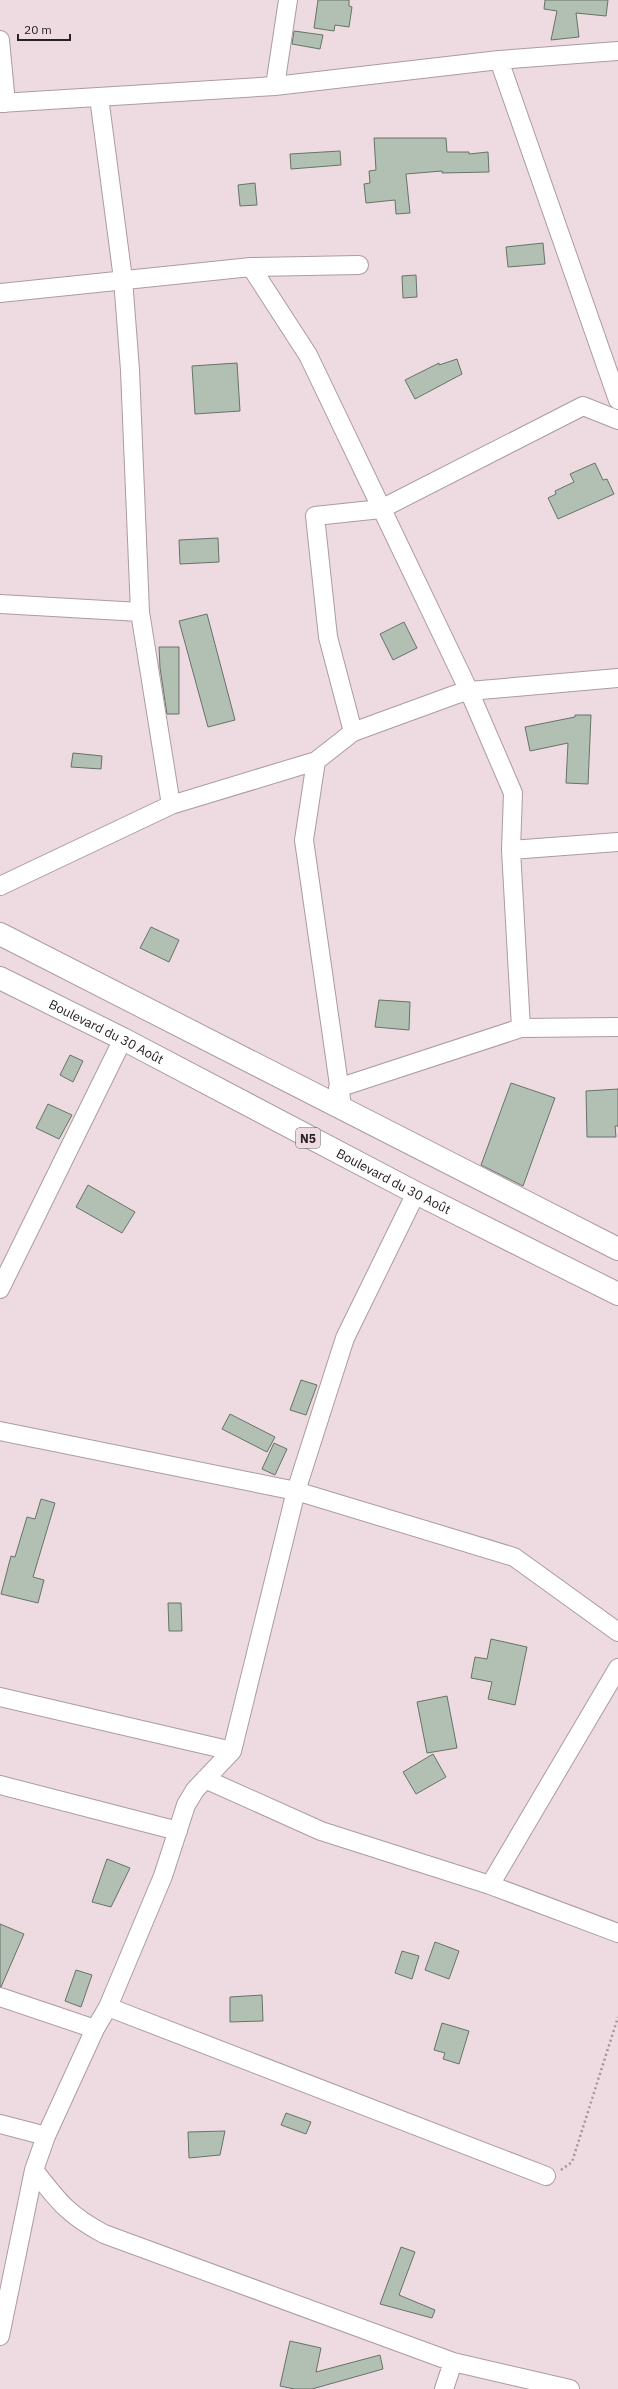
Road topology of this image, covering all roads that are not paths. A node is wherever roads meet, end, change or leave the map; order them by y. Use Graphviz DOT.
graph roads {
  1 [pos="288,0"];
  2 [pos="0,40"];
  3 [pos="618,51"];
  4 [pos="500,60"];
  5 [pos="275,86"];
  6 [pos="99,97"];
  7 [pos="3,103"];
  8 [pos="359,265"];
  9 [pos="251,267"];
  10 [pos="123,279"];
  11 [pos="0,292"];
  12 [pos="618,400"];
  13 [pos="618,420"];
  14 [pos="380,509"];
  15 [pos="0,604"];
  16 [pos="140,612"];
  17 [pos="618,678"];
  18 [pos="469,691"];
  19 [pos="353,732"];
  20 [pos="316,761"];
  21 [pos="171,805"];
  22 [pos="618,842"];
  23 [pos="511,850"];
  24 [pos="0,886"];
  25 [pos="0,934"];
  26 [pos="0,978"];
  27 [pos="618,1027"];
  28 [pos="521,1028"];
  29 [pos="123,1039"];
  30 [pos="340,1097"];
  31 [pos="416,1193"];
  32 [pos="618,1249"];
  33 [pos="0,1289"];
  34 [pos="618,1294"];
  35 [pos="0,1431"];
  36 [pos="296,1491"];
  37 [pos="618,1632"];
  38 [pos="618,1668"];
  39 [pos="0,1697"];
  40 [pos="232,1751"];
  41 [pos="205,1779"];
  42 [pos="0,1785"];
  43 [pos="178,1831"];
  44 [pos="490,1885"];
  45 [pos="618,1933"];
  46 [pos="0,1997"];
  47 [pos="108,2007"];
  48 [pos="95,2029"];
  49 [pos="0,2124"];
  50 [pos="46,2136"];
  51 [pos="34,2170"];
  52 [pos="546,2176"];
  53 [pos="0,2336"];
  54 [pos="453,2362"];
  55 [pos="444,2389"];
  56 [pos="570,2389"];
  1 -- 5 [label="street"];
  2 -- 7 [label="street"];
  3 -- 4 [label="street"];
  4 -- 5 [label="street"];
  4 -- 12 [label="street"];
  5 -- 6 [label="street"];
  6 -- 7 [label="street"];
  6 -- 10 [label="street"];
  8 -- 9 [label="street"];
  9 -- 10 [label="street"];
  9 -- 14 [label="street"];
  10 -- 11 [label="street"];
  10 -- 16 [label="street"];
  13 -- 14 [label="street"];
  14 -- 18 [label="street"];
  14 -- 19 [label="street"];
  15 -- 16 [label="street"];
  16 -- 21 [label="street"];
  17 -- 18 [label="street"];
  18 -- 19 [label="street"];
  18 -- 23 [label="street"];
  19 -- 20 [label="street"];
  20 -- 21 [label="street"];
  20 -- 30 [label="street"];
  21 -- 24 [label="street"];
  22 -- 23 [label="street"];
  23 -- 28 [label="street"];
  25 -- 30 [label="highway"];
  26 -- 29 [label="highway, Boulevard du 30 Août / N5"];
  27 -- 28 [label="street"];
  28 -- 30 [label="street"];
  29 -- 31 [label="highway, Boulevard du 30 Août / N5"];
  29 -- 33 [label="street"];
  30 -- 32 [label="highway"];
  31 -- 34 [label="highway, Boulevard du 30 Août / N5"];
  31 -- 36 [label="street"];
  35 -- 36 [label="street"];
  36 -- 37 [label="street"];
  36 -- 40 [label="street"];
  38 -- 44 [label="street"];
  39 -- 40 [label="street"];
  40 -- 41 [label="street"];
  41 -- 43 [label="street"];
  41 -- 44 [label="street"];
  42 -- 43 [label="street"];
  43 -- 47 [label="street"];
  44 -- 45 [label="street"];
  46 -- 48 [label="street"];
  47 -- 48 [label="street"];
  47 -- 52 [label="street"];
  48 -- 50 [label="street"];
  49 -- 50 [label="street"];
  50 -- 51 [label="street"];
  51 -- 53 [label="street"];
  51 -- 54 [label="street"];
  54 -- 55 [label="street"];
  54 -- 56 [label="street"];
}
